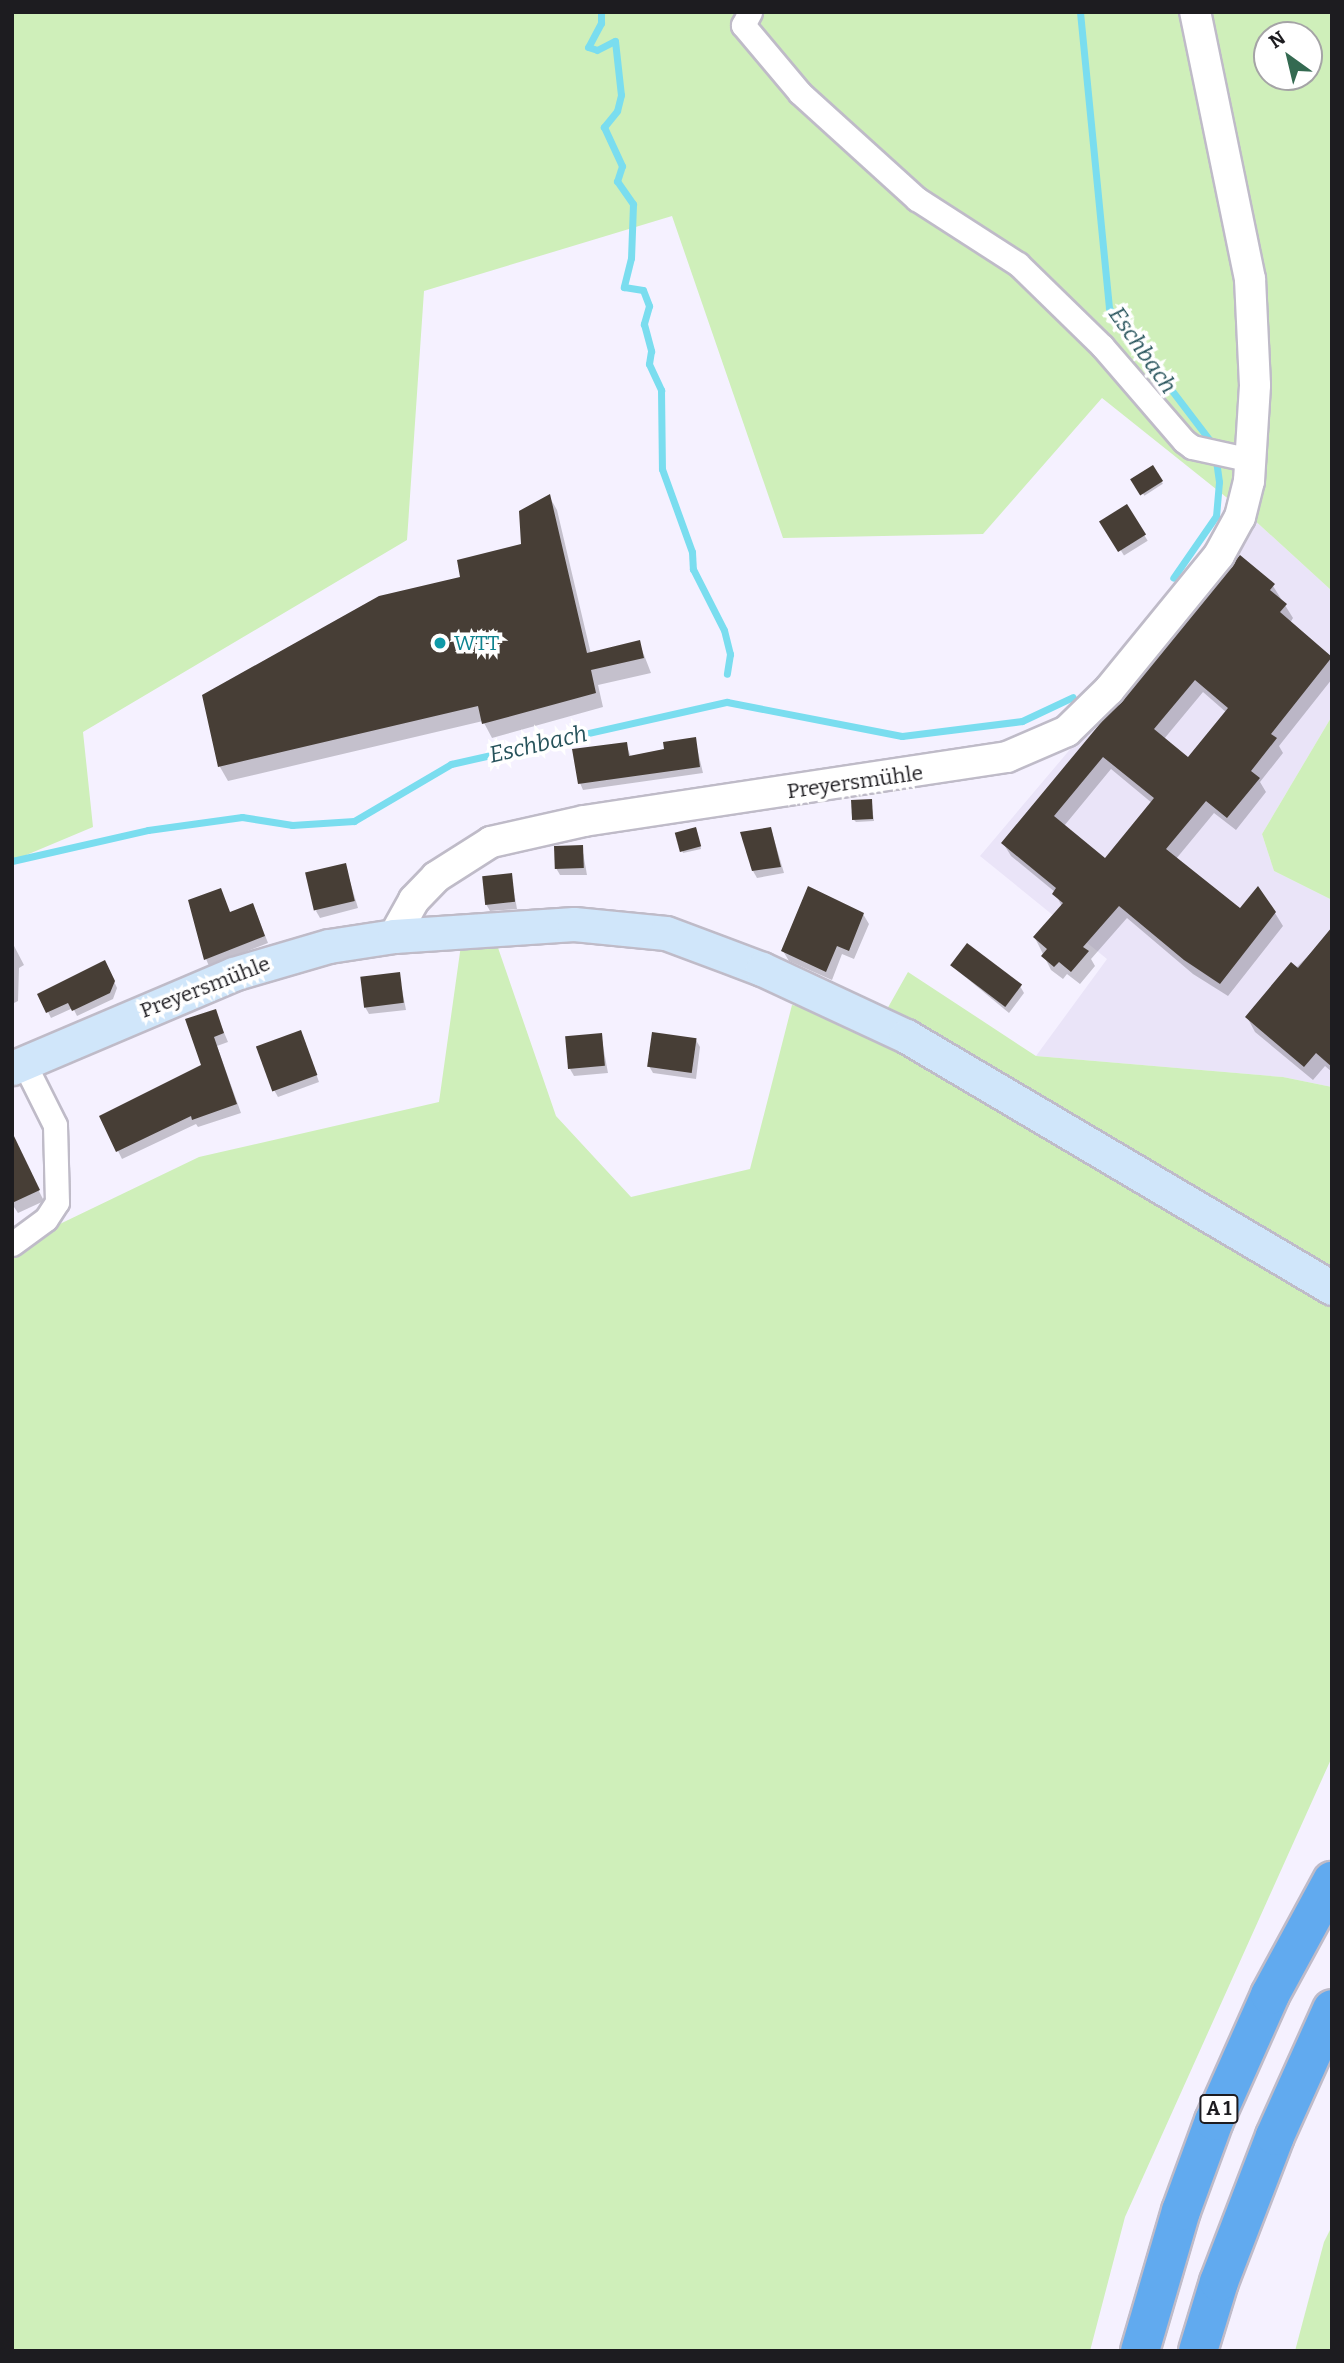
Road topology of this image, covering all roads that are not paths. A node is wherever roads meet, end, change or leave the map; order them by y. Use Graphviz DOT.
graph roads {
  1 [pos="1195,12"];
  2 [pos="746,19"];
  3 [pos="1241,458"];
  4 [pos="394,936"];
  5 [pos="18,1065"];
  6 [pos="12,1244"];
  7 [pos="1332,1289"];
  8 [pos="1332,1881"];
  9 [pos="1332,2009"];
  10 [pos="1140,2351"];
  11 [pos="1198,2351"];
  1 -- 3 [label="street, Preyersmühle"];
  2 -- 3 [label="street"];
  3 -- 4 [label="street, Preyersmühle"];
  4 -- 5 [label="main road, Preyersmühle"];
  4 -- 7 [label="main road, Preyersmühle"];
  5 -- 6 [label="street, Preyersmühle"];
  8 -- 10 [label="highway, A 1"];
  9 -- 11 [label="highway"];
}
